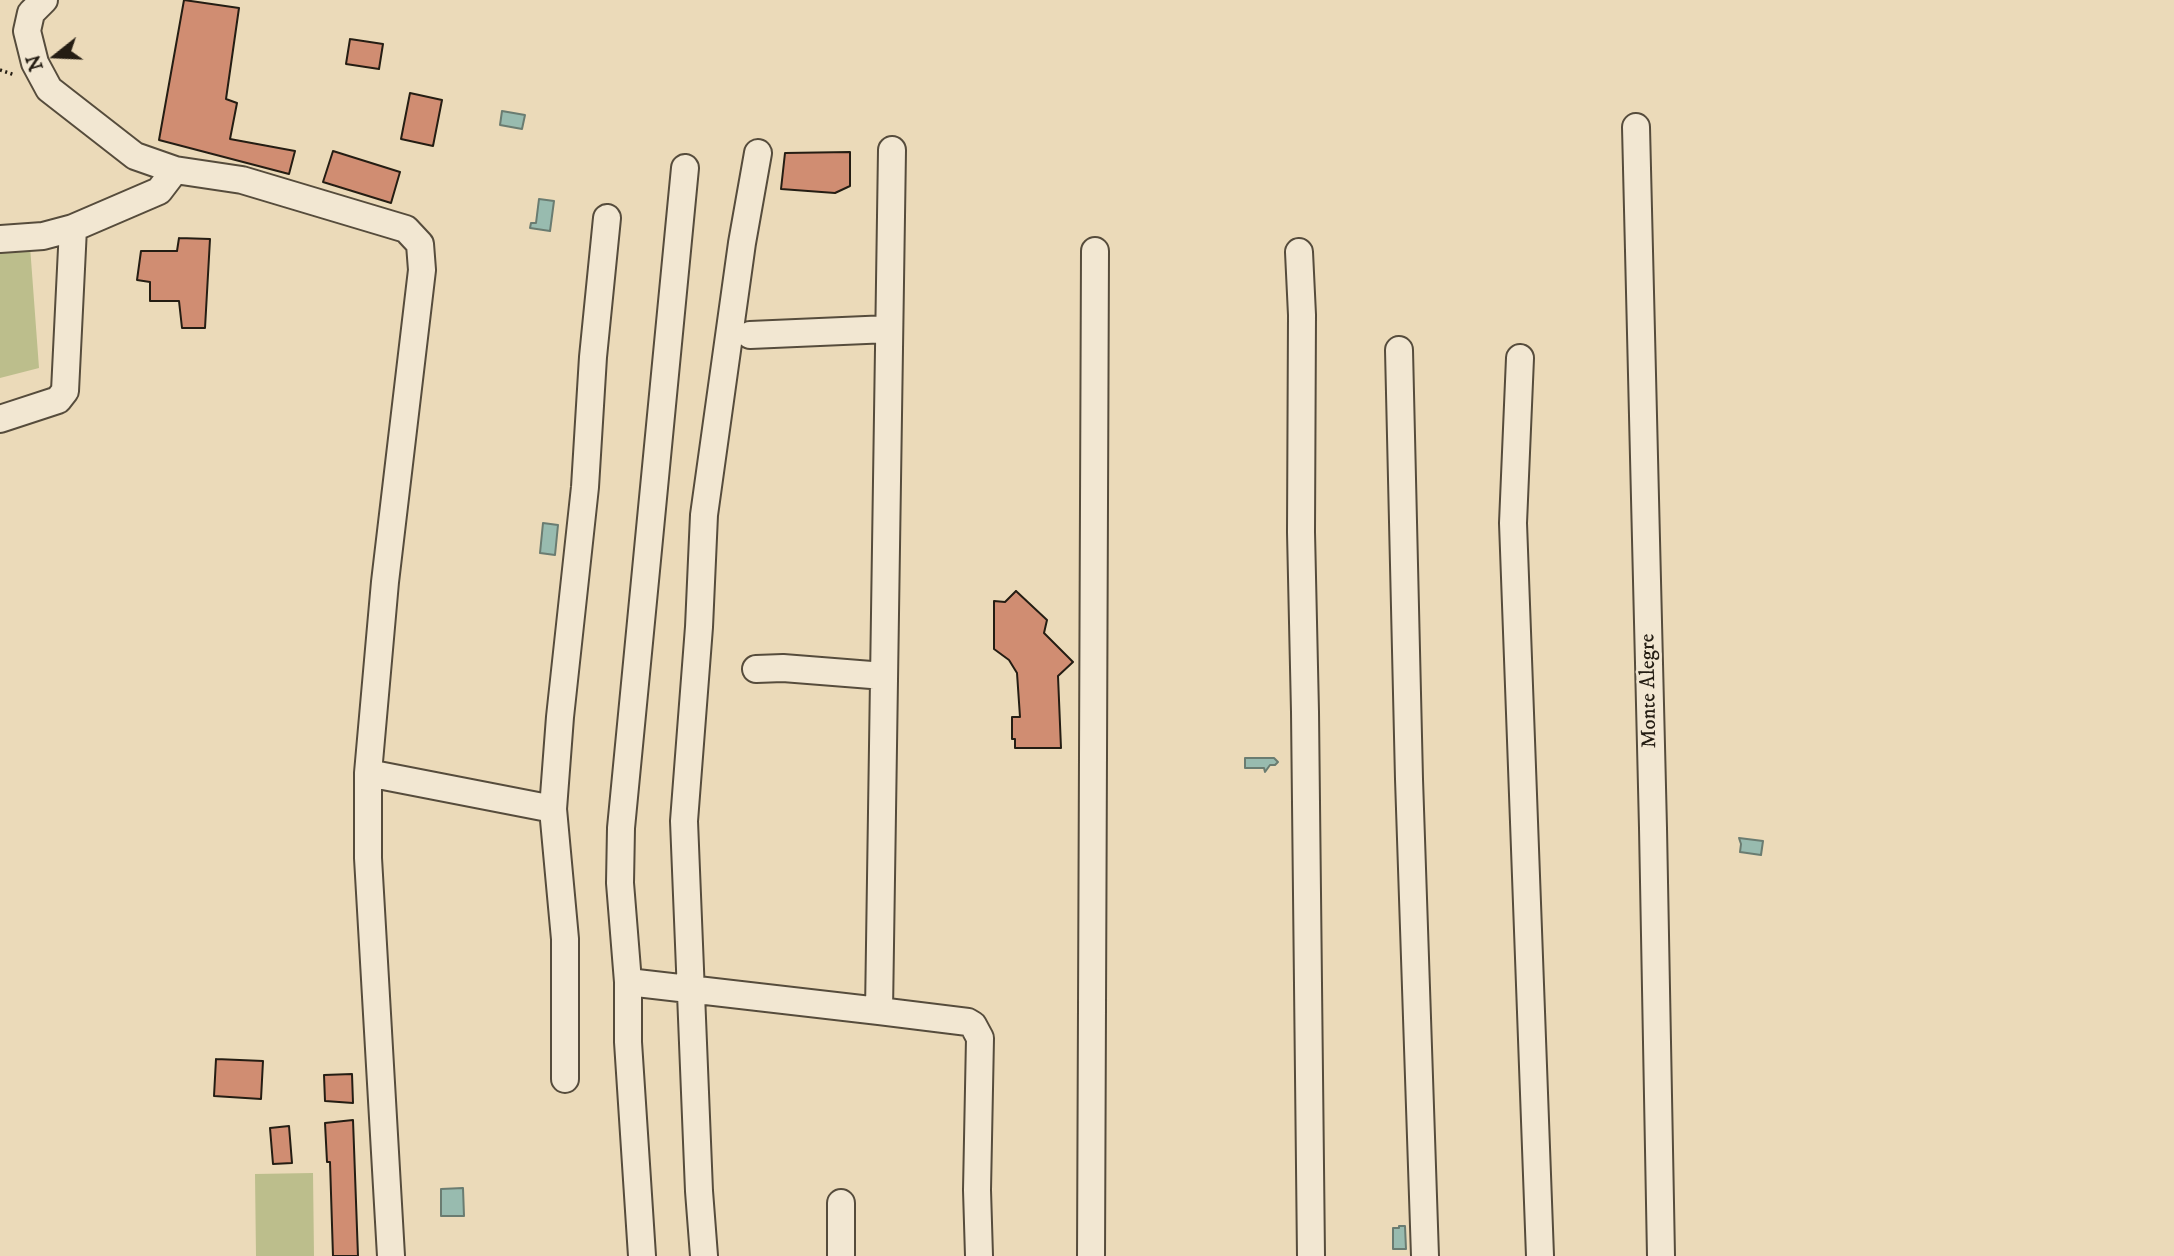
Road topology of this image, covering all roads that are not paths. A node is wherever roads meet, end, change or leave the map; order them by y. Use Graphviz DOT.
graph roads {
  1 [pos="44,0"];
  2 [pos="1636,127"];
  3 [pos="892,150"];
  4 [pos="758,153"];
  5 [pos="685,168"];
  6 [pos="175,170"];
  7 [pos="607,218"];
  8 [pos="73,228"];
  9 [pos="0,239"];
  10 [pos="1095,251"];
  11 [pos="1299,252"];
  12 [pos="889,329"];
  13 [pos="750,335"];
  14 [pos="1399,350"];
  15 [pos="1520,358"];
  16 [pos="0,419"];
  17 [pos="756,669"];
  18 [pos="884,676"];
  19 [pos="368,773"];
  20 [pos="554,809"];
  21 [pos="628,982"];
  22 [pos="691,988"];
  23 [pos="879,1011"];
  24 [pos="565,1079"];
  25 [pos="841,1203"];
  26 [pos="391,1256"];
  27 [pos="642,1256"];
  28 [pos="704,1256"];
  29 [pos="841,1256"];
  30 [pos="979,1256"];
  31 [pos="1091,1256"];
  32 [pos="1311,1256"];
  33 [pos="1425,1256"];
  34 [pos="1540,1256"];
  35 [pos="1661,1256"];
  1 -- 6 [label="street"];
  2 -- 35 [label="street, Monte Alegre"];
  3 -- 12 [label="street"];
  4 -- 22 [label="street"];
  5 -- 21 [label="street"];
  6 -- 8 [label="street"];
  6 -- 19 [label="street"];
  7 -- 20 [label="street"];
  8 -- 9 [label="street"];
  8 -- 16 [label="street"];
  10 -- 31 [label="street"];
  11 -- 32 [label="street"];
  12 -- 13 [label="street"];
  12 -- 18 [label="street"];
  14 -- 33 [label="street"];
  15 -- 34 [label="street"];
  17 -- 18 [label="street"];
  18 -- 23 [label="street"];
  19 -- 20 [label="street"];
  19 -- 26 [label="street"];
  20 -- 24 [label="street"];
  21 -- 22 [label="street"];
  21 -- 27 [label="street"];
  22 -- 23 [label="street"];
  22 -- 28 [label="street"];
  23 -- 30 [label="street"];
  25 -- 29 [label="street"];
}
